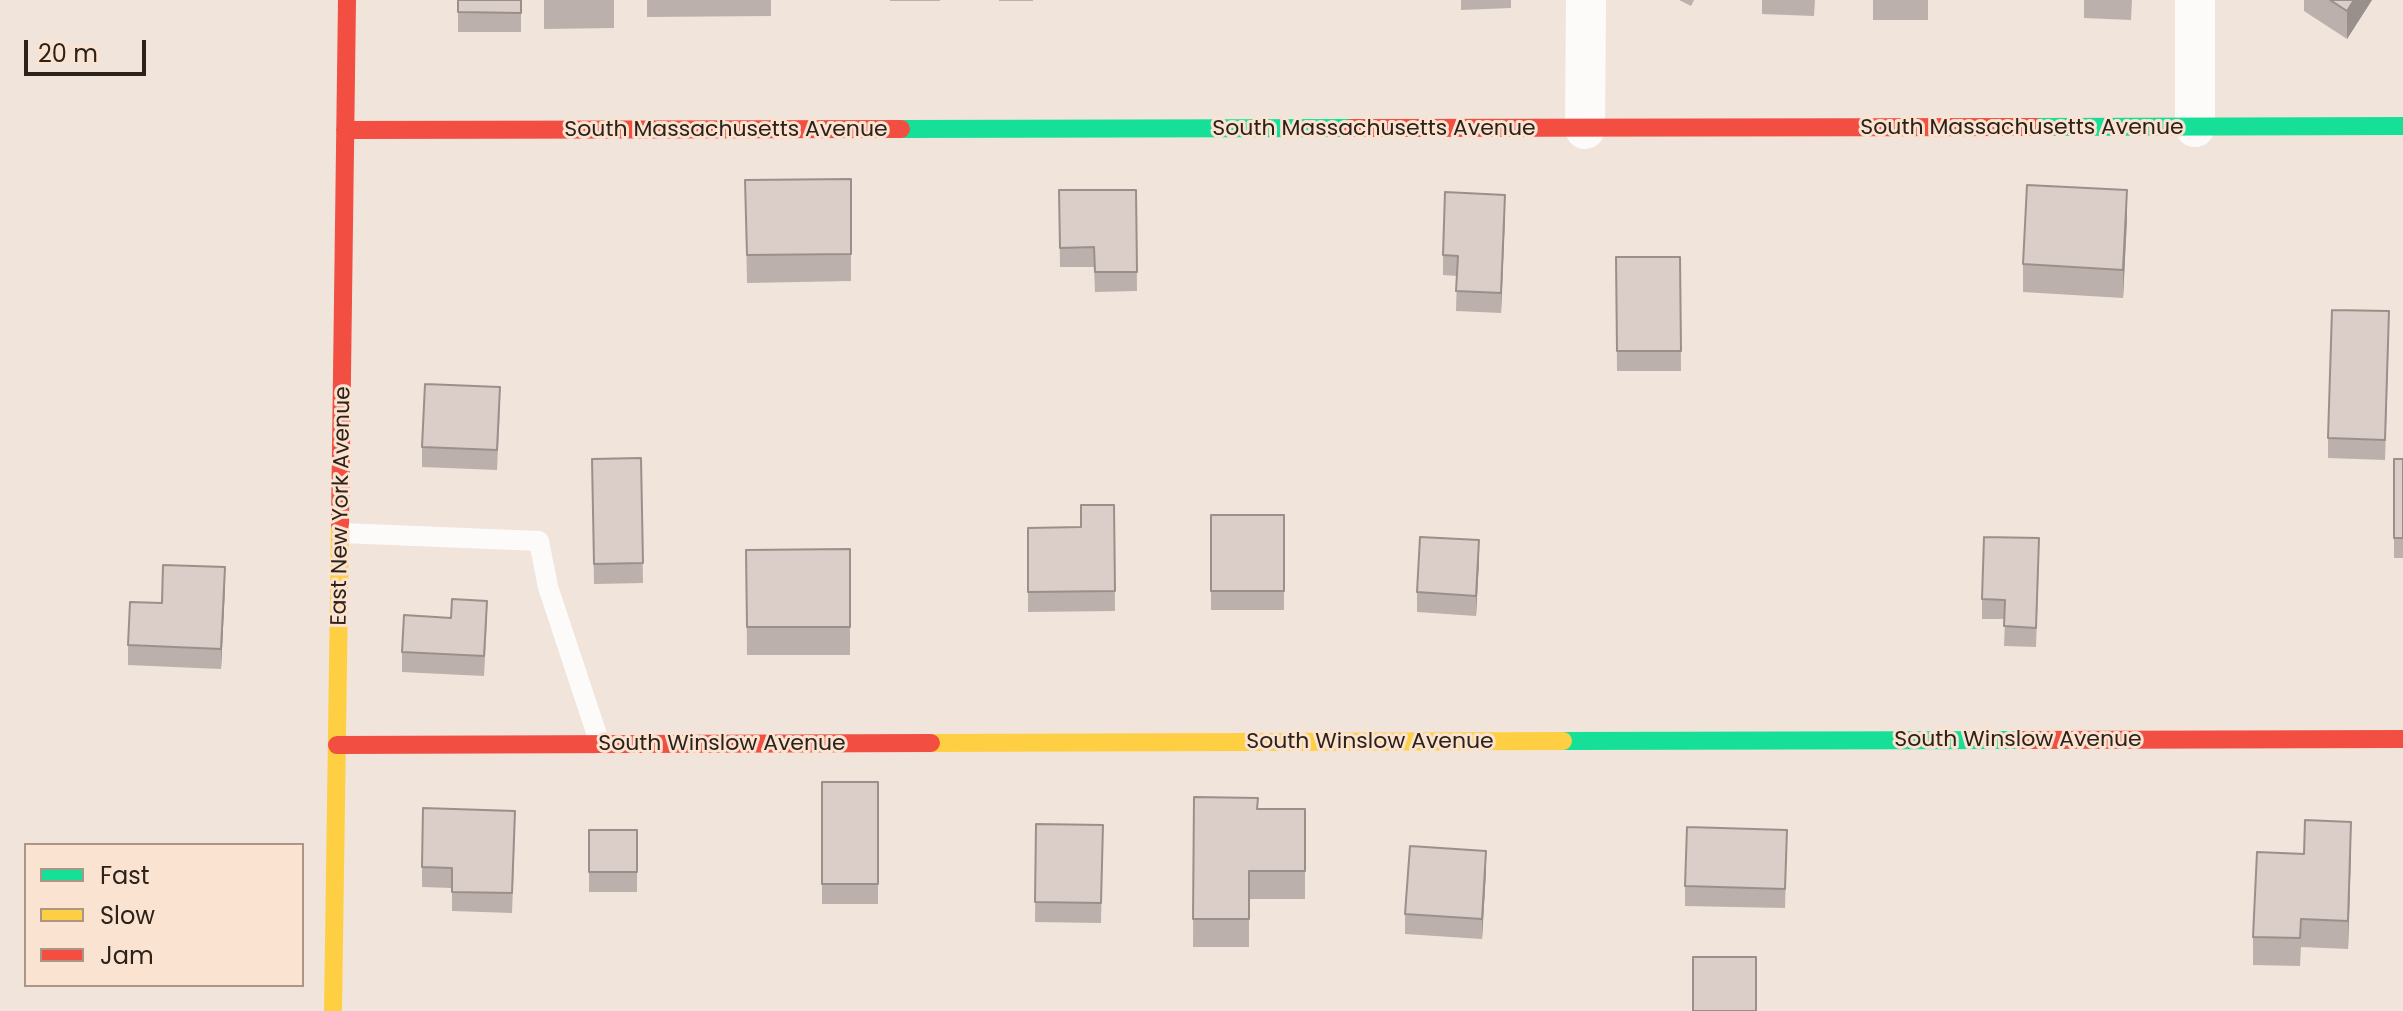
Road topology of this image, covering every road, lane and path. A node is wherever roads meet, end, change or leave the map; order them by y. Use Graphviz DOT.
graph roads {
  1 [pos="347,0"];
  2 [pos="1586,0"];
  3 [pos="2195,0"];
  4 [pos="2403,126"];
  5 [pos="2195,127"];
  6 [pos="1585,129"];
  7 [pos="345,130"];
  8 [pos="342,533"];
  9 [pos="2403,739"];
  10 [pos="600,744"];
  11 [pos="337,745"];
  12 [pos="333,1011"];
  1 -- 7 [label="street, East New York Avenue"];
  2 -- 6 [label="street"];
  3 -- 5 [label="street"];
  4 -- 5 [label="street, South Massachusetts Avenue"];
  5 -- 6 [label="street, South Massachusetts Avenue"];
  6 -- 7 [label="street, South Massachusetts Avenue"];
  7 -- 8 [label="street, East New York Avenue"];
  8 -- 10 [label="lane"];
  8 -- 11 [label="street, East New York Avenue"];
  9 -- 10 [label="street, South Winslow Avenue"];
  10 -- 11 [label="street, South Winslow Avenue"];
  11 -- 12 [label="street, East New York Avenue"];
}
